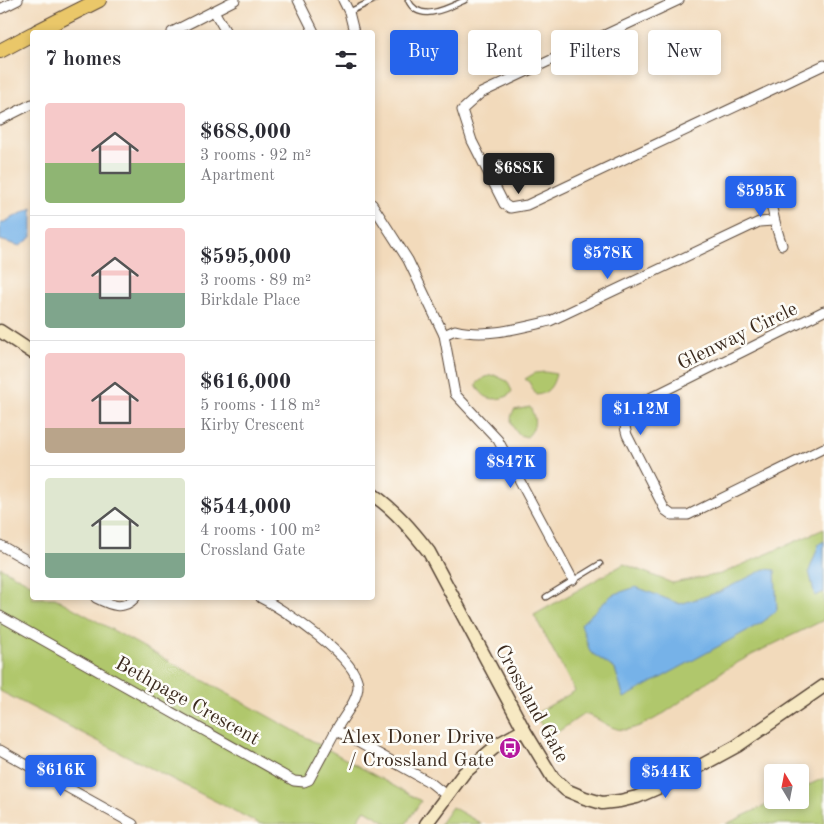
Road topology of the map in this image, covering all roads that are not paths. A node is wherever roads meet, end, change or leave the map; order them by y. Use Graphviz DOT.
graph roads {
  1 [pos="18,0"];
  2 [pos="99,0"];
  3 [pos="235,0"];
  4 [pos="298,0"];
  5 [pos="343,0"];
  6 [pos="374,0"];
  7 [pos="408,0"];
  8 [pos="465,0"];
  9 [pos="679,0"];
  10 [pos="0,10"];
  11 [pos="214,11"];
  12 [pos="350,12"];
  13 [pos="40,30"];
  14 [pos="176,30"];
  15 [pos="225,30"];
  16 [pos="313,30"];
  17 [pos="354,30"];
  18 [pos="30,35"];
  19 [pos="0,51"];
  20 [pos="824,65"];
  21 [pos="30,106"];
  22 [pos="0,120"];
  23 [pos="766,184"];
  24 [pos="375,209"];
  25 [pos="773,221"];
  26 [pos="782,245"];
  27 [pos="824,311"];
  28 [pos="0,331"];
  29 [pos="444,335"];
  30 [pos="30,351"];
  31 [pos="824,448"];
  32 [pos="375,497"];
  33 [pos="0,545"];
  34 [pos="30,562"];
  35 [pos="600,564"];
  36 [pos="573,580"];
  37 [pos="546,597"];
  38 [pos="102,600"];
  39 [pos="133,600"];
  40 [pos="263,600"];
  41 [pos="0,616"];
  42 [pos="824,686"];
  43 [pos="336,730"];
  44 [pos="524,730"];
  45 [pos="0,750"];
  46 [pos="447,796"];
  47 [pos="134,824"];
  48 [pos="426,824"];
  1 -- 10 [label="street"];
  2 -- 13 [label="main road"];
  3 -- 11 [label="street"];
  4 -- 16 [label="street"];
  5 -- 12 [label="street"];
  6 -- 12 [label="lane"];
  7 -- 8 [label="lane"];
  9 -- 20 [label="street"];
  11 -- 14 [label="street"];
  11 -- 15 [label="street"];
  12 -- 17 [label="street"];
  18 -- 19 [label="main road"];
  21 -- 22 [label="street"];
  23 -- 25 [label="street"];
  24 -- 29 [label="street"];
  25 -- 26 [label="street"];
  25 -- 29 [label="street"];
  27 -- 31 [label="street, Glenway Circle"];
  28 -- 30 [label="street"];
  29 -- 36 [label="street"];
  32 -- 44 [label="street, Crossland Gate"];
  33 -- 34 [label="street"];
  35 -- 36 [label="lane"];
  36 -- 37 [label="lane"];
  38 -- 39 [label="street"];
  40 -- 43 [label="street"];
  41 -- 43 [label="street, Bethpage Crescent"];
  42 -- 44 [label="street, Crossland Gate"];
  43 -- 46 [label="street"];
  44 -- 46 [label="street"];
  45 -- 47 [label="street"];
  46 -- 48 [label="street"];
}
